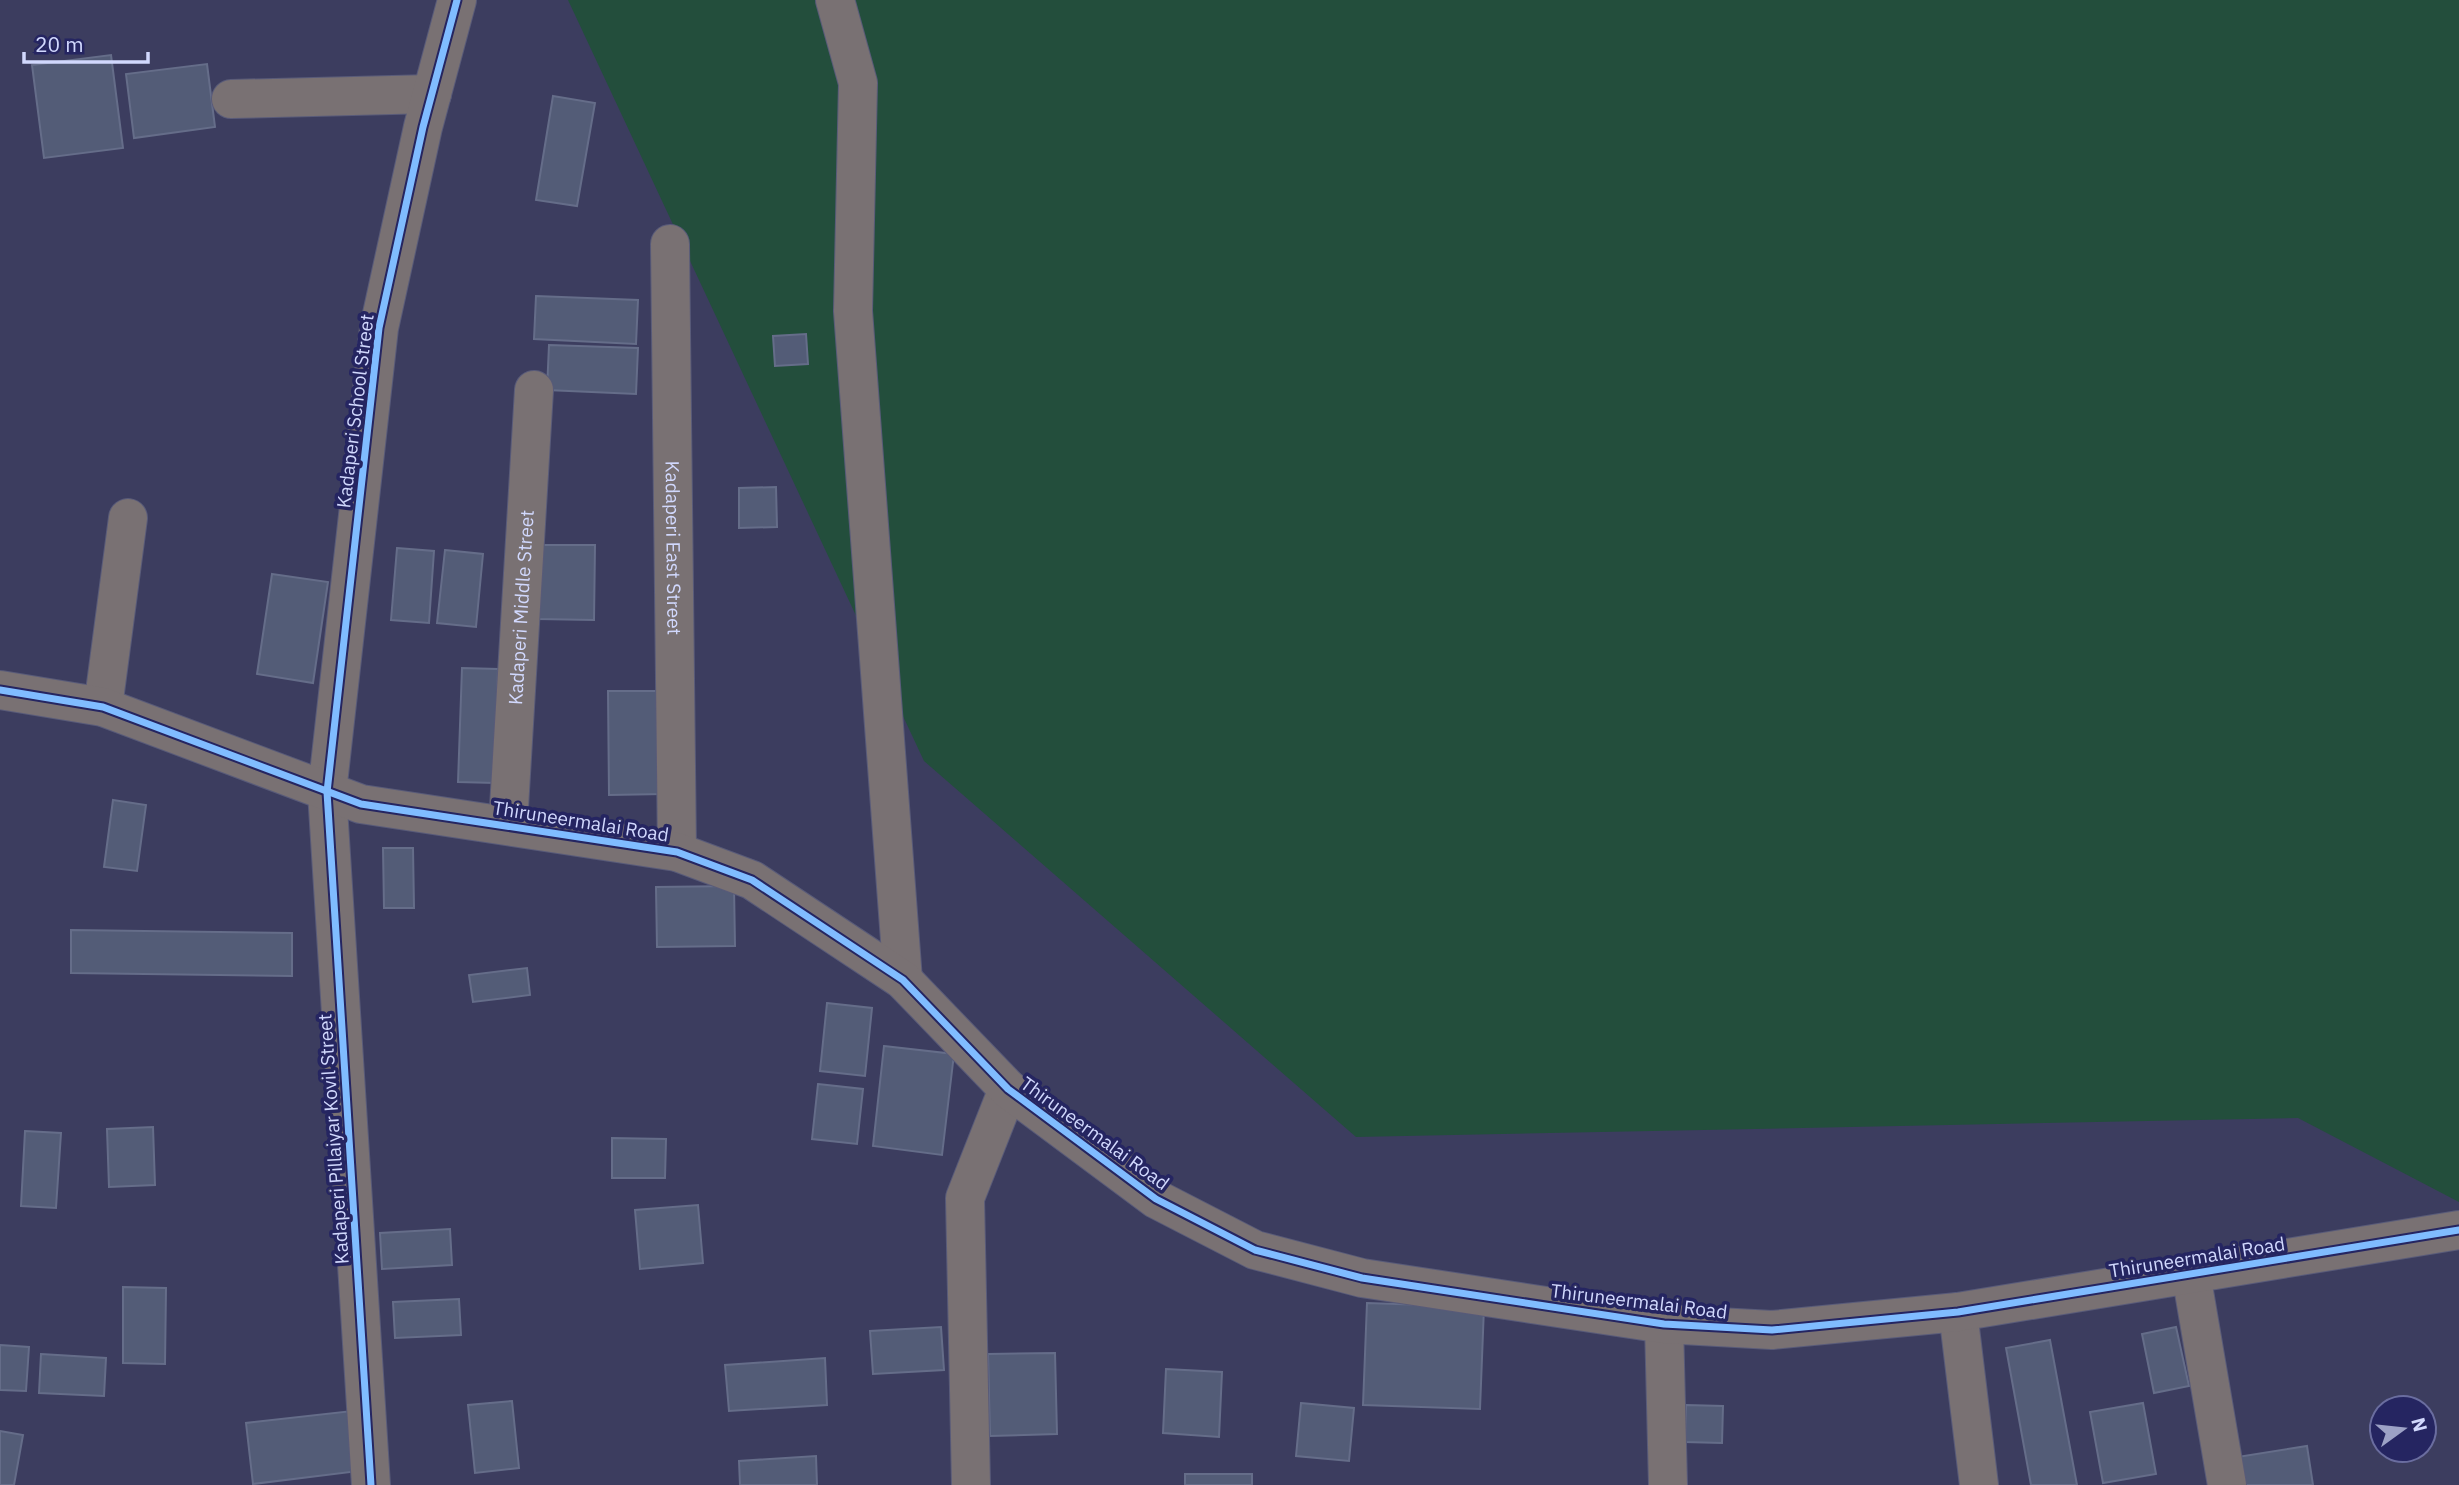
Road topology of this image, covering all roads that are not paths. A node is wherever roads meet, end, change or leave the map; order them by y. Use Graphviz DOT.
graph roads {
  1 [pos="457,0"];
  2 [pos="835,0"];
  3 [pos="432,94"];
  4 [pos="231,99"];
  5 [pos="670,244"];
  6 [pos="534,390"];
  7 [pos="128,518"];
  8 [pos="0,690"];
  9 [pos="103,707"];
  10 [pos="327,792"];
  11 [pos="508,824"];
  12 [pos="677,852"];
  13 [pos="903,980"];
  14 [pos="1008,1089"];
  15 [pos="2459,1230"];
  16 [pos="2191,1274"];
  17 [pos="1958,1312"];
  18 [pos="1664,1324"];
  19 [pos="371,1485"];
  20 [pos="971,1485"];
  21 [pos="1668,1485"];
  22 [pos="1979,1485"];
  23 [pos="2227,1485"];
  1 -- 3 [label="street, Kadaperi School Street"];
  2 -- 13 [label="street"];
  3 -- 4 [label="street"];
  3 -- 10 [label="street, Kadaperi School Street"];
  5 -- 12 [label="street, Kadaperi East Street"];
  6 -- 11 [label="street, Kadaperi Middle Street"];
  7 -- 9 [label="street"];
  8 -- 9 [label="street, Thiruneermalai Road"];
  9 -- 10 [label="street, Thiruneermalai Road"];
  10 -- 11 [label="street, Thiruneermalai Road"];
  10 -- 19 [label="street, Kadaperi Pillaiyar Kovil Street"];
  11 -- 12 [label="street, Thiruneermalai Road"];
  12 -- 13 [label="street, Thiruneermalai Road"];
  13 -- 14 [label="street, Thiruneermalai Road"];
  14 -- 18 [label="street, Thiruneermalai Road"];
  14 -- 20 [label="street"];
  15 -- 16 [label="street, Thiruneermalai Road"];
  16 -- 17 [label="street, Thiruneermalai Road"];
  16 -- 23 [label="street"];
  17 -- 18 [label="street, Thiruneermalai Road"];
  17 -- 22 [label="street"];
  18 -- 21 [label="street"];
}
